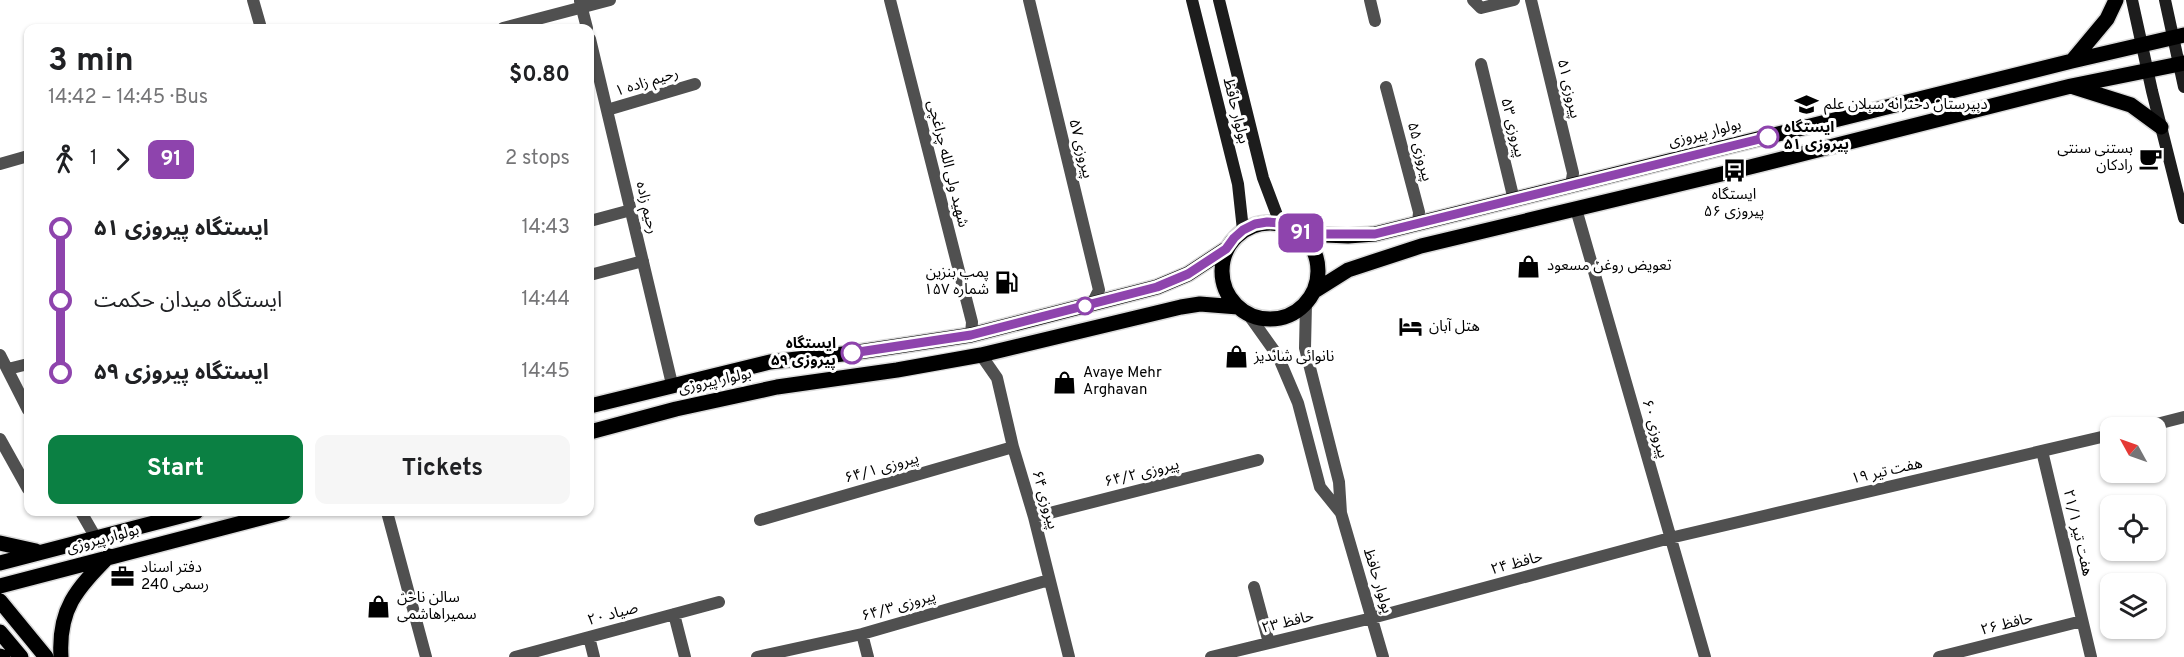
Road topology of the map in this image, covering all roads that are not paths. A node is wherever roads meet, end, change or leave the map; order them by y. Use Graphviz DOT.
graph roads {
  1 [pos="253,0"];
  2 [pos="610,0"];
  3 [pos="890,0"];
  4 [pos="1029,0"];
  5 [pos="1192,0"];
  6 [pos="1219,0"];
  7 [pos="1370,0"];
  8 [pos="1473,0"];
  9 [pos="1514,0"];
  10 [pos="1531,0"];
  11 [pos="2115,0"];
  12 [pos="2132,0"];
  13 [pos="2165,0"];
  14 [pos="581,4"];
  15 [pos="1375,21"];
  16 [pos="260,24"];
  17 [pos="516,24"];
  18 [pos="586,24"];
  19 [pos="2179,37"];
  20 [pos="2142,45"];
  21 [pos="594,56"];
  22 [pos="2072,61"];
  23 [pos="2181,63"];
  24 [pos="1481,64"];
  25 [pos="2148,70"];
  26 [pos="695,84"];
  27 [pos="2071,86"];
  28 [pos="1386,87"];
  29 [pos="2184,87"];
  30 [pos="607,110"];
  31 [pos="2161,127"];
  32 [pos="24,157"];
  33 [pos="0,164"];
  34 [pos="1571,186"];
  35 [pos="1514,200"];
  36 [pos="1575,209"];
  37 [pos="631,210"];
  38 [pos="2184,218"];
  39 [pos="594,220"];
  40 [pos="1280,223"];
  41 [pos="1418,224"];
  42 [pos="1243,230"];
  43 [pos="1302,234"];
  44 [pos="1226,249"];
  45 [pos="643,261"];
  46 [pos="594,274"];
  47 [pos="1310,297"];
  48 [pos="1092,304"];
  49 [pos="1243,311"];
  50 [pos="971,335"];
  51 [pos="0,355"];
  52 [pos="981,355"];
  53 [pos="24,364"];
  54 [pos="8,369"];
  55 [pos="672,384"];
  56 [pos="24,402"];
  57 [pos="594,405"];
  58 [pos="2184,417"];
  59 [pos="2166,422"];
  60 [pos="594,431"];
  61 [pos="2100,437"];
  62 [pos="0,439"];
  63 [pos="1013,447"];
  64 [pos="2042,451"];
  65 [pos="1258,460"];
  66 [pos="24,482"];
  67 [pos="1341,513"];
  68 [pos="83,516"];
  69 [pos="181,516"];
  70 [pos="268,516"];
  71 [pos="388,516"];
  72 [pos="1034,517"];
  73 [pos="760,520"];
  74 [pos="96,538"];
  75 [pos="1670,538"];
  76 [pos="0,543"];
  77 [pos="39,552"];
  78 [pos="109,556"];
  79 [pos="0,563"];
  80 [pos="1049,580"];
  81 [pos="0,586"];
  82 [pos="1254,587"];
  83 [pos="0,601"];
  84 [pos="719,602"];
  85 [pos="674,614"];
  86 [pos="1372,618"];
  87 [pos="2082,621"];
  88 [pos="0,632"];
  89 [pos="862,634"];
  90 [pos="589,637"];
  91 [pos="1269,643"];
  92 [pos="21,657"];
  93 [pos="46,657"];
  94 [pos="61,657"];
  95 [pos="426,657"];
  96 [pos="518,657"];
  97 [pos="594,657"];
  98 [pos="685,657"];
  99 [pos="757,657"];
  100 [pos="868,657"];
  101 [pos="1069,657"];
  102 [pos="1211,657"];
  103 [pos="1383,657"];
  104 [pos="1705,657"];
  105 [pos="1939,657"];
  106 [pos="2091,657"];
  1 -- 16 [label="street"];
  2 -- 14 [label="street"];
  3 -- 50 [label="street, شهید ولی الله چراغچی"];
  4 -- 48 [label="street, پیروزی ۵۷"];
  5 -- 42 [label="street, بولوار حافظ"];
  6 -- 40 [label="street, بولوار حافظ"];
  7 -- 15 [label="street"];
  8 -- 9 [label="street"];
  10 -- 34 [label="street, پیروزی ۵۱"];
  11 -- 22 [label="main road"];
  12 -- 20 [label="street"];
  13 -- 19 [label="street"];
  14 -- 17 [label="street"];
  14 -- 18 [label="street"];
  19 -- 20 [label="main road, بولوار پیروزی"];
  19 -- 23 [label="street"];
  20 -- 22 [label="main road, بولوار پیروزی"];
  20 -- 25 [label="street"];
  21 -- 30 [label="street, رحیم زاده"];
  22 -- 34 [label="main road, بولوار پیروزی"];
  23 -- 25 [label="main road"];
  23 -- 29 [label="street"];
  24 -- 35 [label="street, پیروزی ۵۳"];
  25 -- 27 [label="main road"];
  25 -- 31 [label="street"];
  26 -- 30 [label="street, رحیم زاده ۱"];
  27 -- 31 [label="main road"];
  27 -- 36 [label="main road"];
  28 -- 41 [label="street, پیروزی ۵۵"];
  30 -- 37 [label="street, رحیم زاده"];
  31 -- 38 [label="street"];
  32 -- 33 [label="street"];
  34 -- 35 [label="main road, بولوار پیروزی"];
  35 -- 41 [label="main road, بولوار پیروزی"];
  36 -- 47 [label="main road"];
  36 -- 75 [label="street, پیروزی ۶۰"];
  37 -- 39 [label="street"];
  37 -- 45 [label="street, رحیم زاده"];
  40 -- 42 [label="main road"];
  40 -- 43 [label="main road"];
  41 -- 43 [label="main road, بولوار پیروزی"];
  42 -- 44 [label="main road"];
  43 -- 47 [label="main road"];
  44 -- 48 [label="main road, بولوار پیروزی"];
  44 -- 49 [label="main road"];
  45 -- 46 [label="street"];
  45 -- 55 [label="street, رحیم زاده"];
  47 -- 49 [label="main road"];
  47 -- 67 [label="street"];
  48 -- 50 [label="main road, بولوار پیروزی"];
  49 -- 52 [label="main road, بولوار پیروزی"];
  49 -- 67 [label="street"];
  50 -- 55 [label="main road, بولوار پیروزی"];
  51 -- 54 [label="street"];
  52 -- 60 [label="main road, بولوار پیروزی"];
  52 -- 63 [label="street, پیروزی ۶۴"];
  53 -- 54 [label="street"];
  54 -- 56 [label="street"];
  55 -- 57 [label="main road, بولوار پیروزی"];
  58 -- 59 [label="street"];
  61 -- 64 [label="street, هفت تیر ۱۹"];
  62 -- 66 [label="street"];
  63 -- 72 [label="street, پیروزی ۶۴"];
  63 -- 73 [label="street, پیروزی ۶۴/۱"];
  64 -- 75 [label="street, هفت تیر ۱۹"];
  64 -- 87 [label="street, هفت تیر ۲۱/۱"];
  65 -- 72 [label="street, پیروزی ۶۴/۲"];
  67 -- 86 [label="street, بولوار حافظ"];
  68 -- 74 [label="street"];
  69 -- 74 [label="main road, بولوار پیروزی"];
  70 -- 78 [label="main road, بولوار پیروزی"];
  71 -- 95 [label="street"];
  72 -- 80 [label="street, پیروزی ۶۴"];
  74 -- 77 [label="main road, بولوار پیروزی"];
  75 -- 86 [label="street, حافظ ۲۴"];
  75 -- 104 [label="street, پیروزی ۶۰"];
  76 -- 77 [label="main road"];
  77 -- 79 [label="main road, بولوار پیروزی"];
  78 -- 81 [label="main road, بولوار پیروزی"];
  78 -- 94 [label="main road"];
  80 -- 89 [label="street, پیروزی ۶۴/۳"];
  80 -- 101 [label="street, پیروزی ۶۴"];
  82 -- 91 [label="street"];
  83 -- 93 [label="main road"];
  84 -- 85 [label="street, صیاد ۲۰"];
  85 -- 90 [label="street, صیاد ۲۰"];
  85 -- 98 [label="street"];
  86 -- 91 [label="street, حافظ ۲۳"];
  86 -- 103 [label="street, بولوار حافظ"];
  87 -- 105 [label="street, حافظ ۲۶"];
  87 -- 106 [label="street, هفت تیر ۲۱/۱"];
  88 -- 92 [label="main road"];
  89 -- 99 [label="street, پیروزی ۶۴/۳"];
  89 -- 100 [label="street"];
  90 -- 96 [label="street, صیاد ۲۰"];
  90 -- 97 [label="street"];
  91 -- 102 [label="street, حافظ ۲۳"];
}
